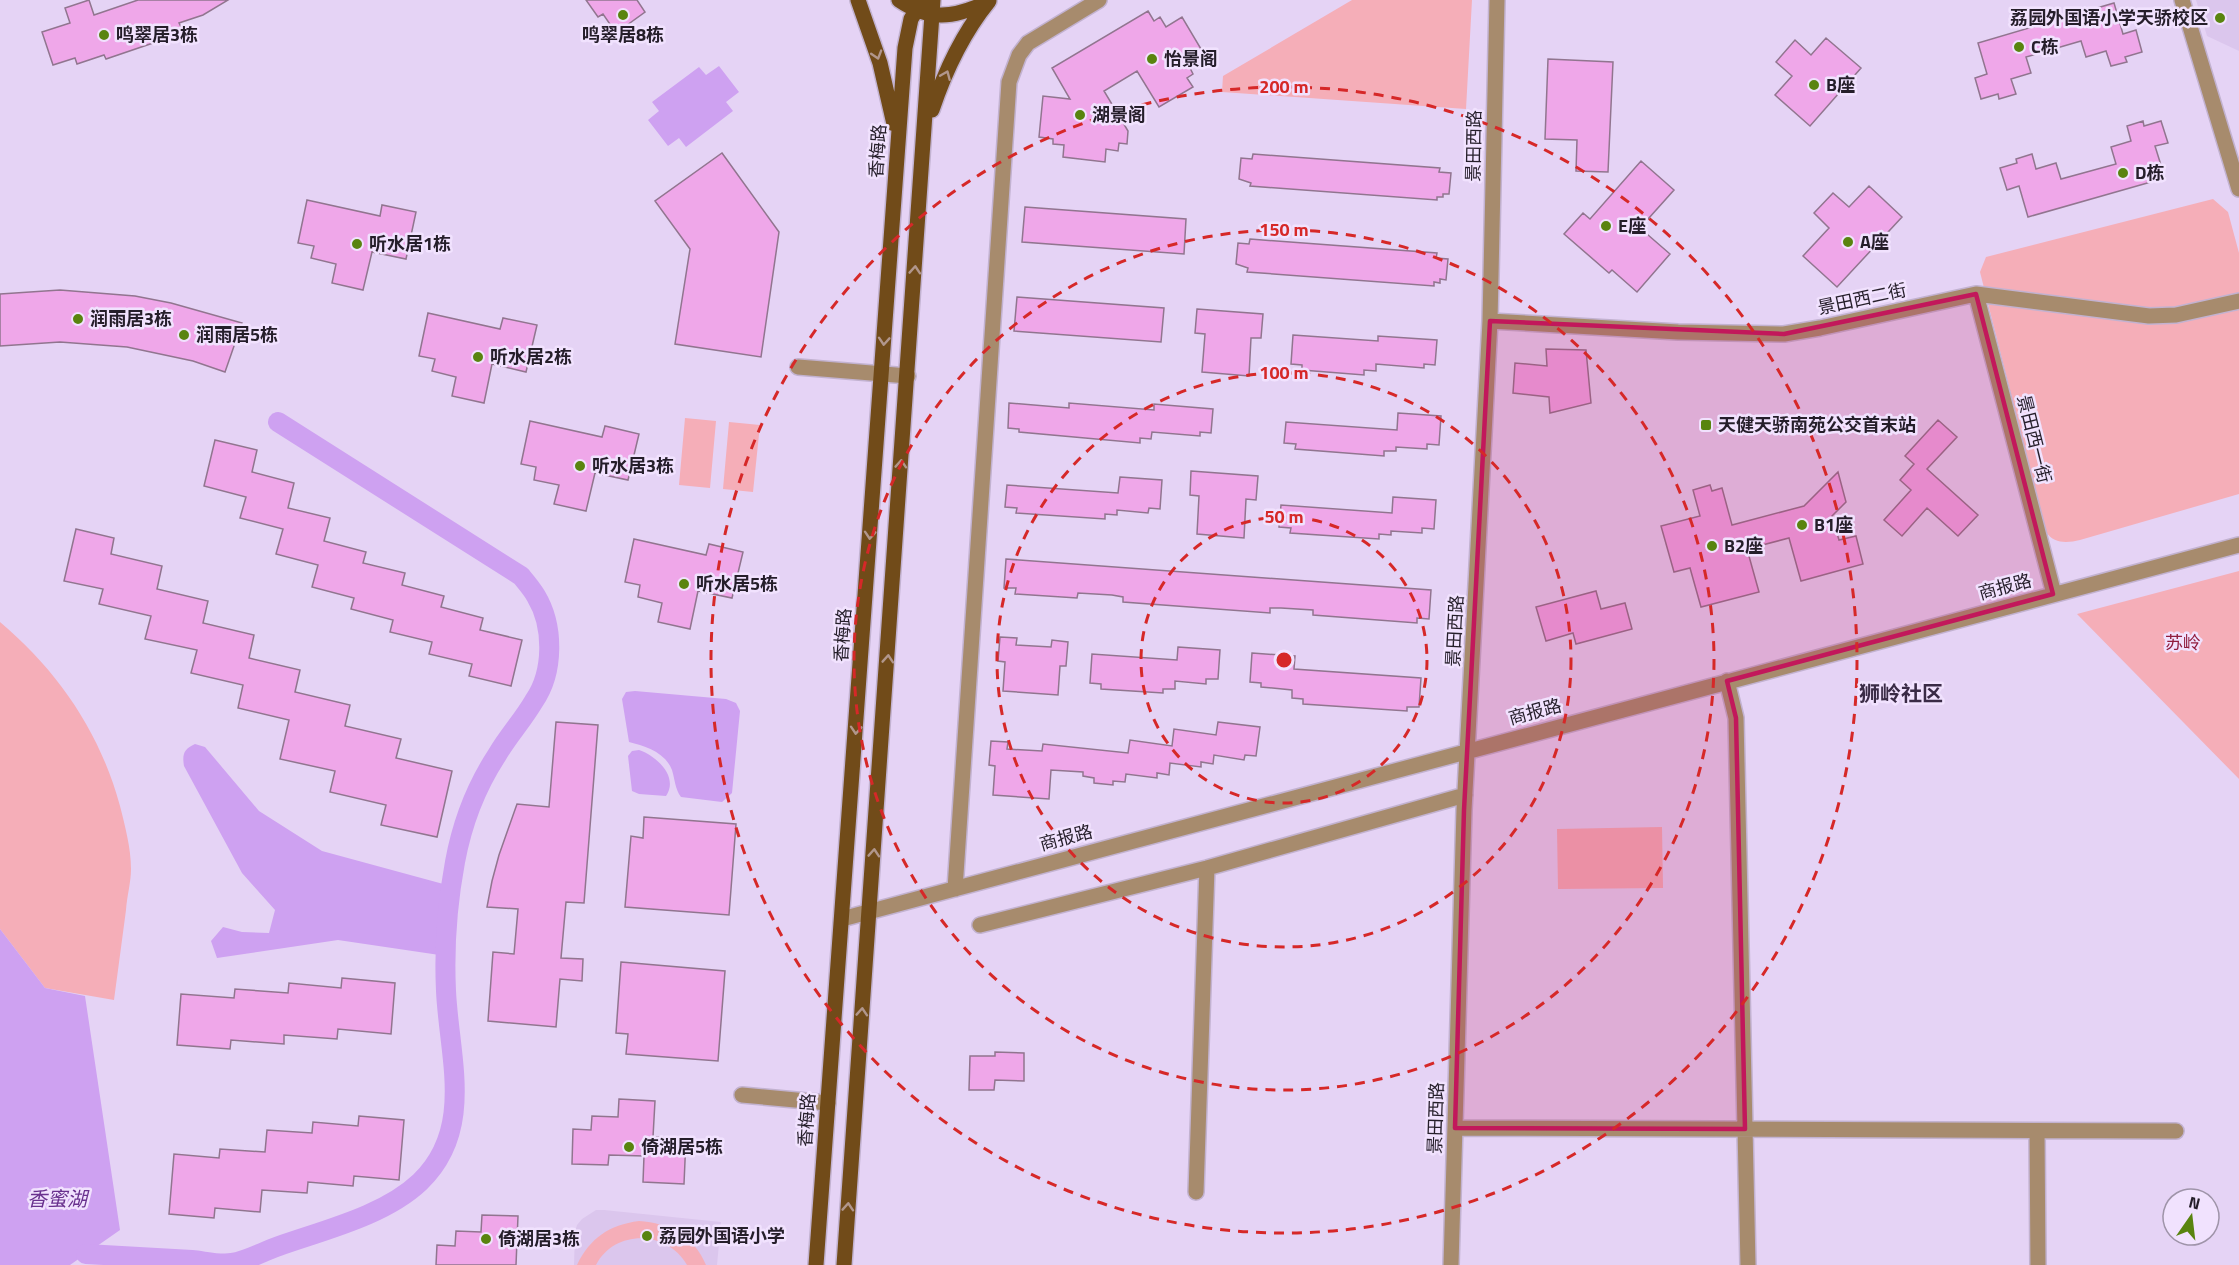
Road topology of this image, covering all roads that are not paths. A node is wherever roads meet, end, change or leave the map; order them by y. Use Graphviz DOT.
graph roads {
  1 [pos="858,0"];
  2 [pos="899,0"];
  3 [pos="1099,0"];
  4 [pos="1497,0"];
  5 [pos="2182,0"];
  6 [pos="990,1"];
  7 [pos="919,5"];
  8 [pos="933,8"];
  9 [pos="925,129"];
  10 [pos="897,157"];
  11 [pos="2239,189"];
  12 [pos="1976,294"];
  13 [pos="2239,301"];
  14 [pos="1490,321"];
  15 [pos="798,367"];
  16 [pos="881,374"];
  17 [pos="908,376"];
  18 [pos="2239,545"];
  19 [pos="2054,594"];
  20 [pos="1727,681"];
  21 [pos="1468,750"];
  22 [pos="1465,795"];
  23 [pos="1207,868"];
  24 [pos="955,889"];
  25 [pos="870,912"];
  26 [pos="842,919"];
  27 [pos="980,925"];
  28 [pos="742,1095"];
  29 [pos="828,1103"];
  30 [pos="1455,1128"];
  31 [pos="1745,1129"];
  32 [pos="2037,1131"];
  33 [pos="2176,1131"];
  34 [pos="1196,1192"];
  35 [pos="816,1265"];
  36 [pos="844,1265"];
  37 [pos="1451,1265"];
  38 [pos="1748,1265"];
  39 [pos="2038,1265"];
  1 -- 10 [label="main road, one-way"];
  2 -- 7 [label="main road"];
  3 -- 24 [label="street"];
  4 -- 14 [label="street, 景田西路"];
  5 -- 11 [label="street"];
  6 -- 8 [label="main road"];
  9 -- 6 [label="main road, one-way"];
  7 -- 8 [label="main road"];
  7 -- 10 [label="main road, 香梅路"];
  8 -- 9 [label="main road"];
  17 -- 9 [label="main road, one-way"];
  10 -- 16 [label="main road, 香梅路, one-way"];
  12 -- 13 [label="street, 景田西二街"];
  12 -- 14 [label="street, 景田西二街"];
  12 -- 19 [label="street, 景田西一街"];
  14 -- 21 [label="street, 景田西路"];
  15 -- 16 [label="street"];
  16 -- 17 [label="street"];
  16 -- 26 [label="main road, 香梅路, one-way"];
  25 -- 17 [label="main road, one-way"];
  18 -- 19 [label="street, 商报路"];
  19 -- 20 [label="street, 商报路"];
  20 -- 21 [label="street, 商报路"];
  20 -- 31 [label="street"];
  21 -- 22 [label="street, 景田西路"];
  21 -- 24 [label="street, 商报路"];
  22 -- 23 [label="street"];
  22 -- 30 [label="street, 景田西路"];
  23 -- 27 [label="street"];
  23 -- 34 [label="street"];
  24 -- 25 [label="street, 商报路"];
  25 -- 26 [label="street, 商报路"];
  36 -- 25 [label="main road, one-way"];
  26 -- 29 [label="main road, 香梅路"];
  28 -- 29 [label="street"];
  29 -- 35 [label="main road, 香梅路"];
  30 -- 31 [label="street"];
  30 -- 37 [label="street, 景田西路"];
  31 -- 32 [label="street"];
  31 -- 38 [label="street"];
  32 -- 33 [label="street"];
  32 -- 39 [label="street"];
}
